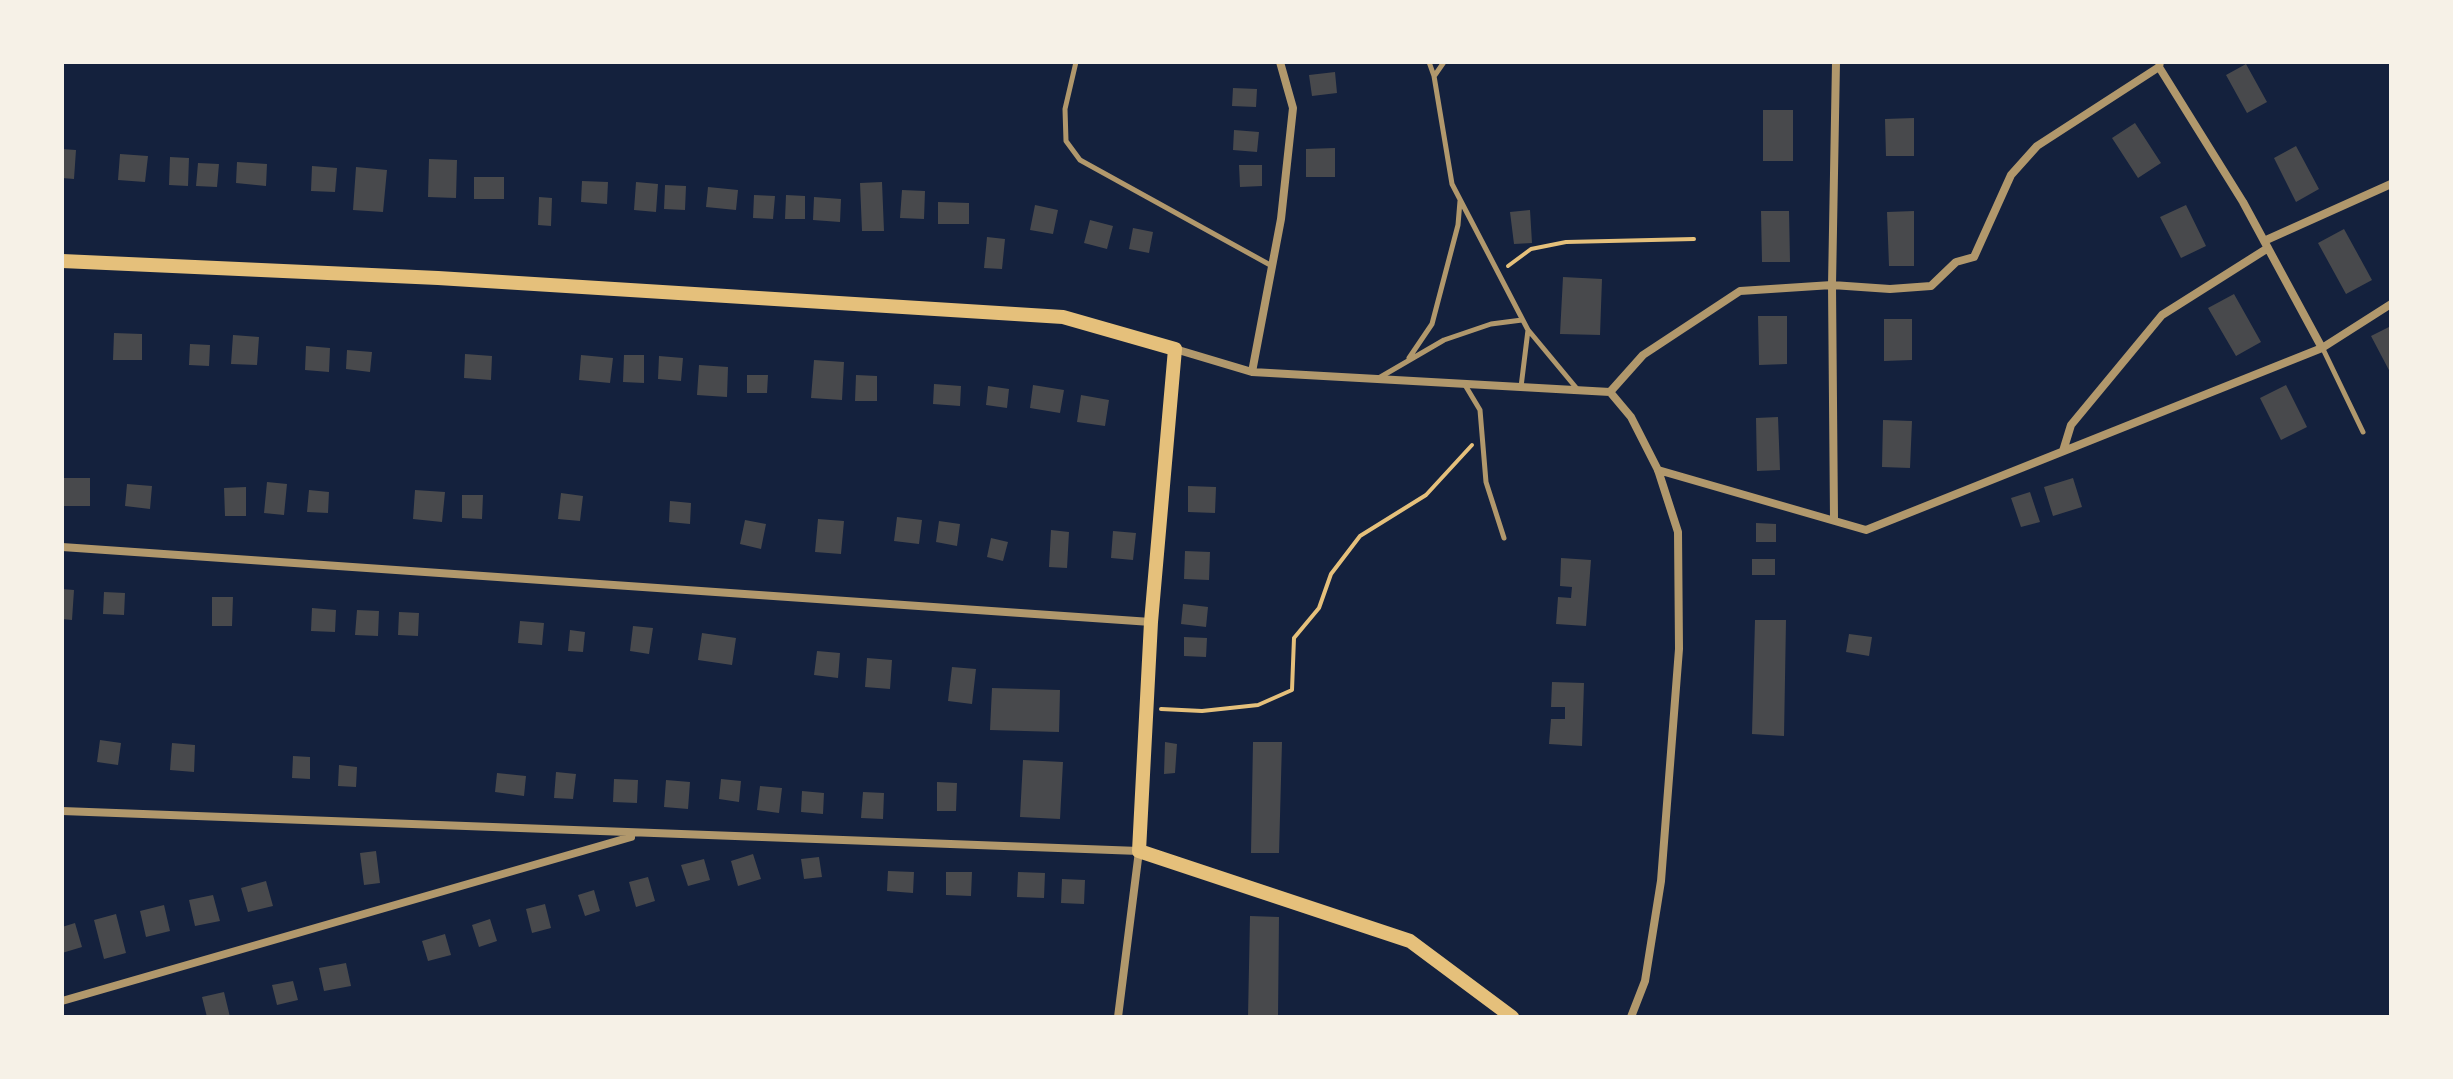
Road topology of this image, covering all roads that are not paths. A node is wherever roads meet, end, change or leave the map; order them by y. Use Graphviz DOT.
graph roads {
  1 [pos="1076,62"];
  2 [pos="1280,62"];
  3 [pos="1429,62"];
  4 [pos="1444,62"];
  5 [pos="1836,62"];
  6 [pos="2159,65"];
  7 [pos="1434,76"];
  8 [pos="2391,184"];
  9 [pos="1460,198"];
  10 [pos="2266,244"];
  11 [pos="62,261"];
  12 [pos="1272,266"];
  13 [pos="1832,285"];
  14 [pos="2391,304"];
  15 [pos="1522,320"];
  16 [pos="1528,330"];
  17 [pos="2322,348"];
  18 [pos="1175,349"];
  19 [pos="1409,358"];
  20 [pos="1252,372"];
  21 [pos="1376,379"];
  22 [pos="1464,384"];
  23 [pos="1521,387"];
  24 [pos="1578,390"];
  25 [pos="1610,392"];
  26 [pos="2363,432"];
  27 [pos="2063,451"];
  28 [pos="1658,470"];
  29 [pos="1834,519"];
  30 [pos="1504,538"];
  31 [pos="62,547"];
  32 [pos="1151,622"];
  33 [pos="62,811"];
  34 [pos="639,835"];
  35 [pos="1139,851"];
  36 [pos="62,1001"];
  37 [pos="1118,1017"];
  38 [pos="1512,1017"];
  39 [pos="1631,1017"];
  1 -- 12 [label="lane"];
  2 -- 12 [label="street"];
  3 -- 7 [label="lane"];
  4 -- 7 [label="lane"];
  5 -- 13 [label="street"];
  6 -- 10 [label="street"];
  6 -- 13 [label="street"];
  7 -- 9 [label="lane"];
  8 -- 10 [label="street"];
  9 -- 15 [label="lane"];
  9 -- 19 [label="lane"];
  10 -- 17 [label="street"];
  10 -- 27 [label="street"];
  11 -- 18 [label="main road"];
  12 -- 20 [label="street"];
  13 -- 25 [label="street"];
  13 -- 29 [label="street"];
  14 -- 17 [label="street"];
  15 -- 16 [label="lane"];
  15 -- 19 [label="lane"];
  16 -- 23 [label="lane"];
  16 -- 24 [label="lane"];
  17 -- 26 [label="lane"];
  17 -- 27 [label="street"];
  18 -- 20 [label="street"];
  18 -- 32 [label="main road"];
  19 -- 21 [label="lane"];
  20 -- 21 [label="street"];
  21 -- 22 [label="street"];
  22 -- 23 [label="street"];
  22 -- 30 [label="lane"];
  23 -- 24 [label="street"];
  24 -- 25 [label="street"];
  25 -- 28 [label="street"];
  27 -- 29 [label="street"];
  28 -- 29 [label="street"];
  28 -- 39 [label="street"];
  31 -- 32 [label="street"];
  32 -- 35 [label="main road"];
  33 -- 34 [label="street"];
  34 -- 35 [label="street"];
  34 -- 36 [label="street"];
  35 -- 37 [label="street"];
  35 -- 38 [label="main road"];
}
